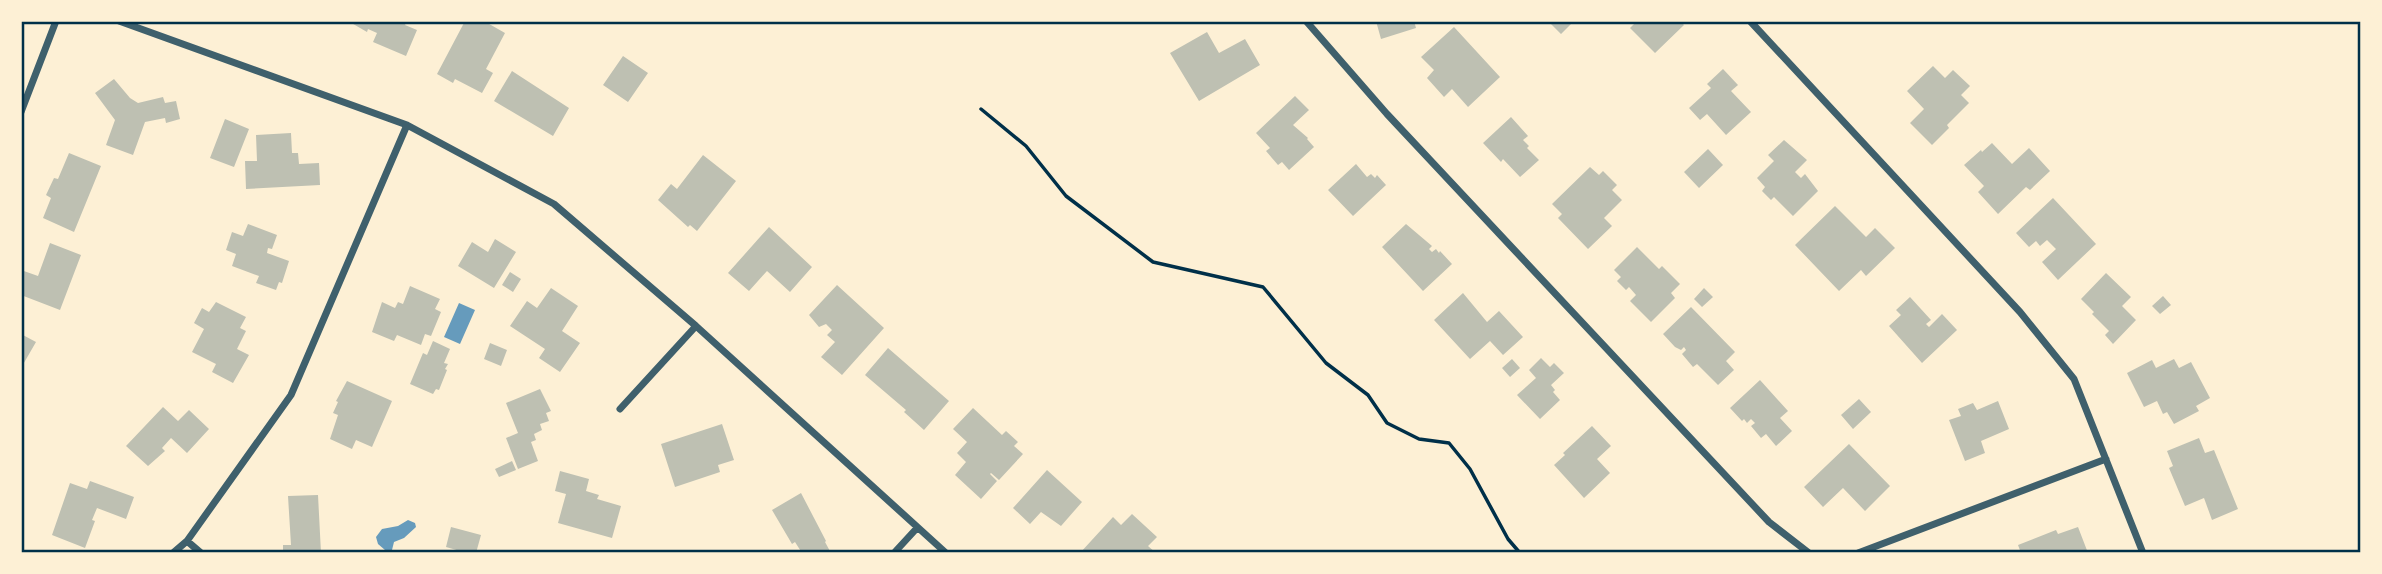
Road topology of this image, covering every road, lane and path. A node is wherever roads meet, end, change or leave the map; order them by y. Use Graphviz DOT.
graph roads {
  1 [pos="56,21"];
  2 [pos="119,21"];
  3 [pos="1306,21"];
  4 [pos="1750,21"];
  5 [pos="981,109"];
  6 [pos="21,112"];
  7 [pos="407,125"];
  8 [pos="696,326"];
  9 [pos="620,409"];
  10 [pos="2106,459"];
  11 [pos="917,528"];
  12 [pos="187,541"];
  13 [pos="173,553"];
  14 [pos="201,553"];
  15 [pos="894,553"];
  16 [pos="946,553"];
  17 [pos="1520,553"];
  18 [pos="1809,553"];
  19 [pos="1858,553"];
  20 [pos="2143,553"];
  1 -- 6 [label="street"];
  2 -- 7 [label="street"];
  3 -- 18 [label="street"];
  4 -- 10 [label="street"];
  5 -- 17 [label="path"];
  7 -- 8 [label="street"];
  7 -- 12 [label="street"];
  8 -- 9 [label="street"];
  8 -- 11 [label="street"];
  10 -- 19 [label="street"];
  10 -- 20 [label="street"];
  11 -- 15 [label="street"];
  11 -- 16 [label="street"];
  12 -- 13 [label="street"];
  12 -- 14 [label="street"];
}
